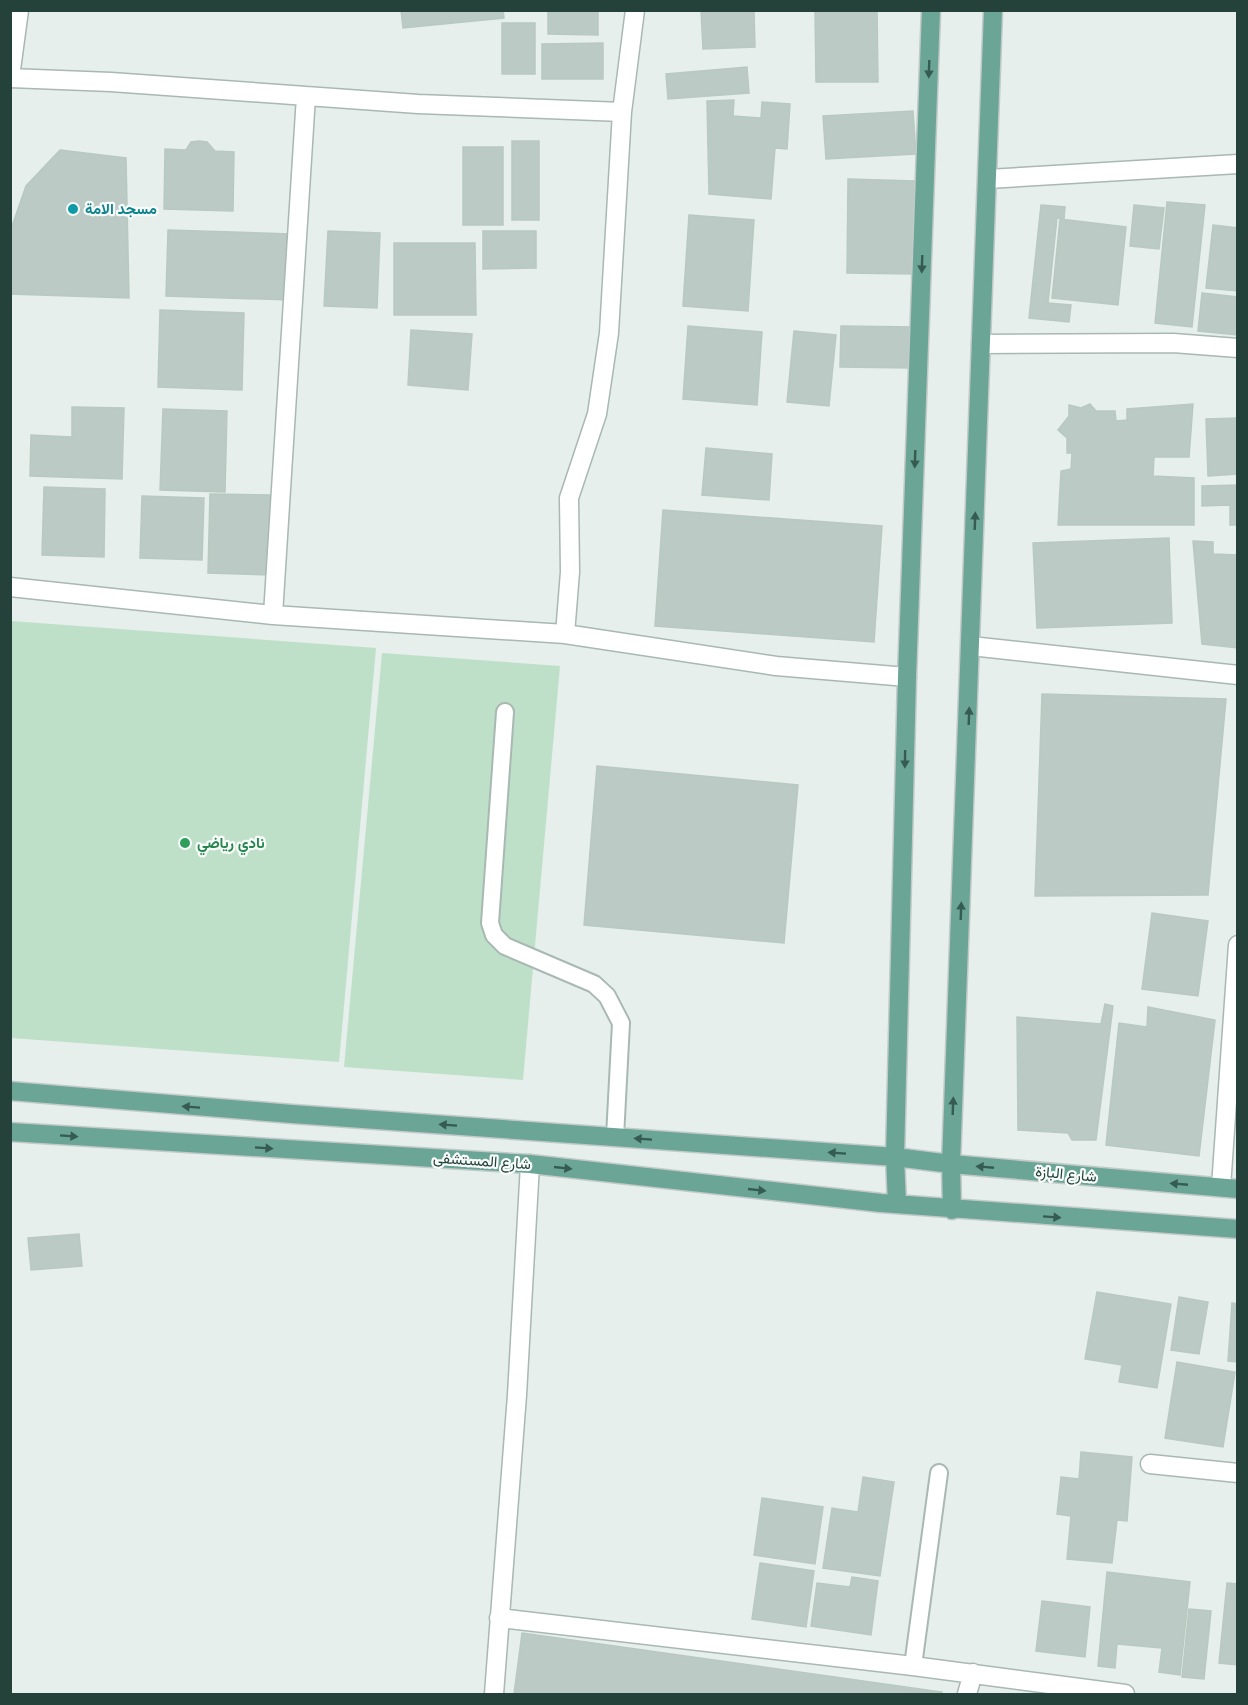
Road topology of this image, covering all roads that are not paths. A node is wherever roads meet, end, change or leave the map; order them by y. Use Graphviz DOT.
graph roads {
  1 [pos="19,10"];
  2 [pos="635,10"];
  3 [pos="931,10"];
  4 [pos="993,10"];
  5 [pos="10,77"];
  6 [pos="306,96"];
  7 [pos="622,112"];
  8 [pos="1238,164"];
  9 [pos="988,179"];
  10 [pos="981,344"];
  11 [pos="1238,348"];
  12 [pos="10,587"];
  13 [pos="273,615"];
  14 [pos="565,634"];
  15 [pos="971,646"];
  16 [pos="1238,675"];
  17 [pos="907,677"];
  18 [pos="505,712"];
  19 [pos="1238,945"];
  20 [pos="10,1091"];
  21 [pos="10,1132"];
  22 [pos="615,1137"];
  23 [pos="896,1157"];
  24 [pos="530,1164"];
  25 [pos="951,1164"];
  26 [pos="1229,1188"];
  27 [pos="897,1204"];
  28 [pos="952,1209"];
  29 [pos="1238,1229"];
  30 [pos="1150,1464"];
  31 [pos="939,1473"];
  32 [pos="1238,1473"];
  33 [pos="499,1618"];
  34 [pos="913,1666"];
  35 [pos="973,1673"];
  36 [pos="494,1695"];
  37 [pos="967,1695"];
  38 [pos="1125,1695"];
  1 -- 5 [label="street"];
  2 -- 7 [label="street"];
  3 -- 17 [label="main road, one-way"];
  4 -- 9 [label="main road"];
  5 -- 6 [label="street"];
  6 -- 7 [label="street"];
  6 -- 13 [label="street"];
  7 -- 14 [label="street"];
  8 -- 9 [label="street"];
  9 -- 10 [label="main road"];
  10 -- 11 [label="street"];
  15 -- 10 [label="main road, one-way"];
  12 -- 13 [label="street"];
  13 -- 14 [label="street"];
  14 -- 17 [label="street"];
  15 -- 16 [label="street"];
  25 -- 15 [label="main road, one-way"];
  17 -- 23 [label="main road, one-way"];
  18 -- 22 [label="lane"];
  19 -- 26 [label="street"];
  22 -- 20 [label="main road, one-way"];
  21 -- 24 [label="main road, شارع المستشفى, one-way"];
  23 -- 22 [label="main road, one-way"];
  23 -- 25 [label="main road, شارع البازة"];
  23 -- 27 [label="main road"];
  24 -- 27 [label="main road, شارع المستشفى, one-way"];
  24 -- 33 [label="street"];
  26 -- 25 [label="main road, شارع البازة, one-way"];
  25 -- 28 [label="main road"];
  27 -- 28 [label="main road, شارع المستشفى"];
  28 -- 29 [label="main road, one-way"];
  30 -- 32 [label="street"];
  31 -- 34 [label="lane"];
  33 -- 34 [label="street"];
  33 -- 36 [label="street"];
  34 -- 35 [label="street"];
  35 -- 37 [label="street"];
  35 -- 38 [label="street"];
}
